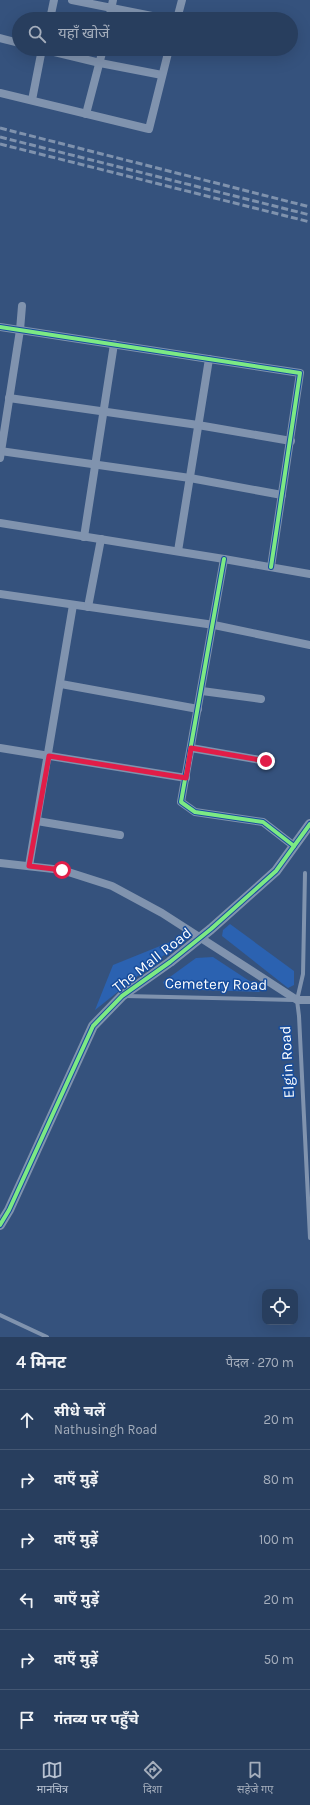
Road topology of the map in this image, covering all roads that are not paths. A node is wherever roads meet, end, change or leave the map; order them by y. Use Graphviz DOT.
graph roads {
  1 [pos="54,0"];
  2 [pos="72,0"];
  3 [pos="182,0"];
  4 [pos="112,4"];
  5 [pos="51,12"];
  6 [pos="141,12"];
  7 [pos="179,12"];
  8 [pos="0,38"];
  9 [pos="12,41"];
  10 [pos="41,56"];
  11 [pos="71,56"];
  12 [pos="101,56"];
  13 [pos="167,56"];
  14 [pos="100,63"];
  15 [pos="162,75"];
  16 [pos="0,93"];
  17 [pos="32,100"];
  18 [pos="86,114"];
  19 [pos="22,306"];
  20 [pos="0,327"];
  21 [pos="20,330"];
  22 [pos="114,344"];
  23 [pos="209,359"];
  24 [pos="9,398"];
  25 [pos="102,412"];
  26 [pos="198,425"];
  27 [pos="290,441"];
  28 [pos="0,454"];
  29 [pos="94,465"];
  30 [pos="190,478"];
  31 [pos="282,495"];
  32 [pos="0,523"];
  33 [pos="84,536"];
  34 [pos="101,539"];
  35 [pos="178,551"];
  36 [pos="224,559"];
  37 [pos="271,567"];
  38 [pos="310,574"];
  39 [pos="0,594"];
  40 [pos="74,605"];
  41 [pos="88,607"];
  42 [pos="214,625"];
  43 [pos="310,645"];
  44 [pos="61,684"];
  45 [pos="202,691"];
  46 [pos="260,699"];
  47 [pos="198,709"];
  48 [pos="0,748"];
  49 [pos="191,748"];
  50 [pos="49,756"];
  51 [pos="266,761"];
  52 [pos="186,778"];
  53 [pos="37,821"];
  54 [pos="310,824"];
  55 [pos="120,835"];
  56 [pos="294,846"];
  57 [pos="0,863"];
  58 [pos="29,866"];
  59 [pos="305,873"];
  60 [pos="200,937"];
  61 [pos="122,996"];
  62 [pos="297,1000"];
  63 [pos="310,1000"];
  64 [pos="0,1224"];
  65 [pos="310,1238"];
  66 [pos="0,1315"];
  67 [pos="47,1337"];
  1 -- 5 [label="street"];
  2 -- 4 [label="street"];
  3 -- 7 [label="street"];
  4 -- 6 [label="street"];
  8 -- 9 [label="street"];
  10 -- 17 [label="street"];
  11 -- 14 [label="street"];
  12 -- 14 [label="street"];
  13 -- 15 [label="street"];
  14 -- 15 [label="street"];
  14 -- 18 [label="street"];
  15 -- 18 [label="street"];
  16 -- 17 [label="street"];
  17 -- 18 [label="street"];
  19 -- 21 [label="street"];
  20 -- 21 [label="street"];
  21 -- 22 [label="street"];
  21 -- 24 [label="street"];
  22 -- 23 [label="street"];
  22 -- 25 [label="street"];
  23 -- 26 [label="street"];
  23 -- 27 [label="street"];
  24 -- 25 [label="street"];
  24 -- 28 [label="street"];
  25 -- 26 [label="street"];
  25 -- 29 [label="street"];
  26 -- 27 [label="street"];
  26 -- 30 [label="street"];
  27 -- 31 [label="street"];
  28 -- 29 [label="street"];
  29 -- 30 [label="street"];
  29 -- 33 [label="street"];
  30 -- 31 [label="street"];
  30 -- 35 [label="street"];
  31 -- 37 [label="street"];
  32 -- 33 [label="street"];
  33 -- 34 [label="street"];
  34 -- 35 [label="street"];
  34 -- 41 [label="street"];
  35 -- 36 [label="street"];
  36 -- 37 [label="street"];
  36 -- 42 [label="street"];
  37 -- 38 [label="street"];
  39 -- 40 [label="street"];
  40 -- 41 [label="street"];
  40 -- 44 [label="street"];
  41 -- 42 [label="street"];
  42 -- 43 [label="street"];
  42 -- 45 [label="street"];
  44 -- 47 [label="street"];
  44 -- 50 [label="street"];
  45 -- 46 [label="street"];
  45 -- 47 [label="street"];
  47 -- 49 [label="street"];
  48 -- 50 [label="street"];
  49 -- 51 [label="street"];
  49 -- 52 [label="street"];
  50 -- 52 [label="street"];
  50 -- 53 [label="street"];
  52 -- 56 [label="street"];
  53 -- 55 [label="street"];
  53 -- 58 [label="street"];
  54 -- 56 [label="street, The Mall Road"];
  56 -- 60 [label="street, The Mall Road"];
  57 -- 58 [label="street"];
  58 -- 60 [label="street"];
  59 -- 62 [label="lane, Elgin Road"];
  60 -- 61 [label="street, The Mall Road"];
  60 -- 62 [label="street"];
  61 -- 62 [label="lane, Cemetery Road"];
  61 -- 64 [label="street, The Mall Road"];
  62 -- 63 [label="street, Cemetery Road"];
  62 -- 65 [label="lane, Elgin Road"];
  66 -- 67 [label="lane"];
}
